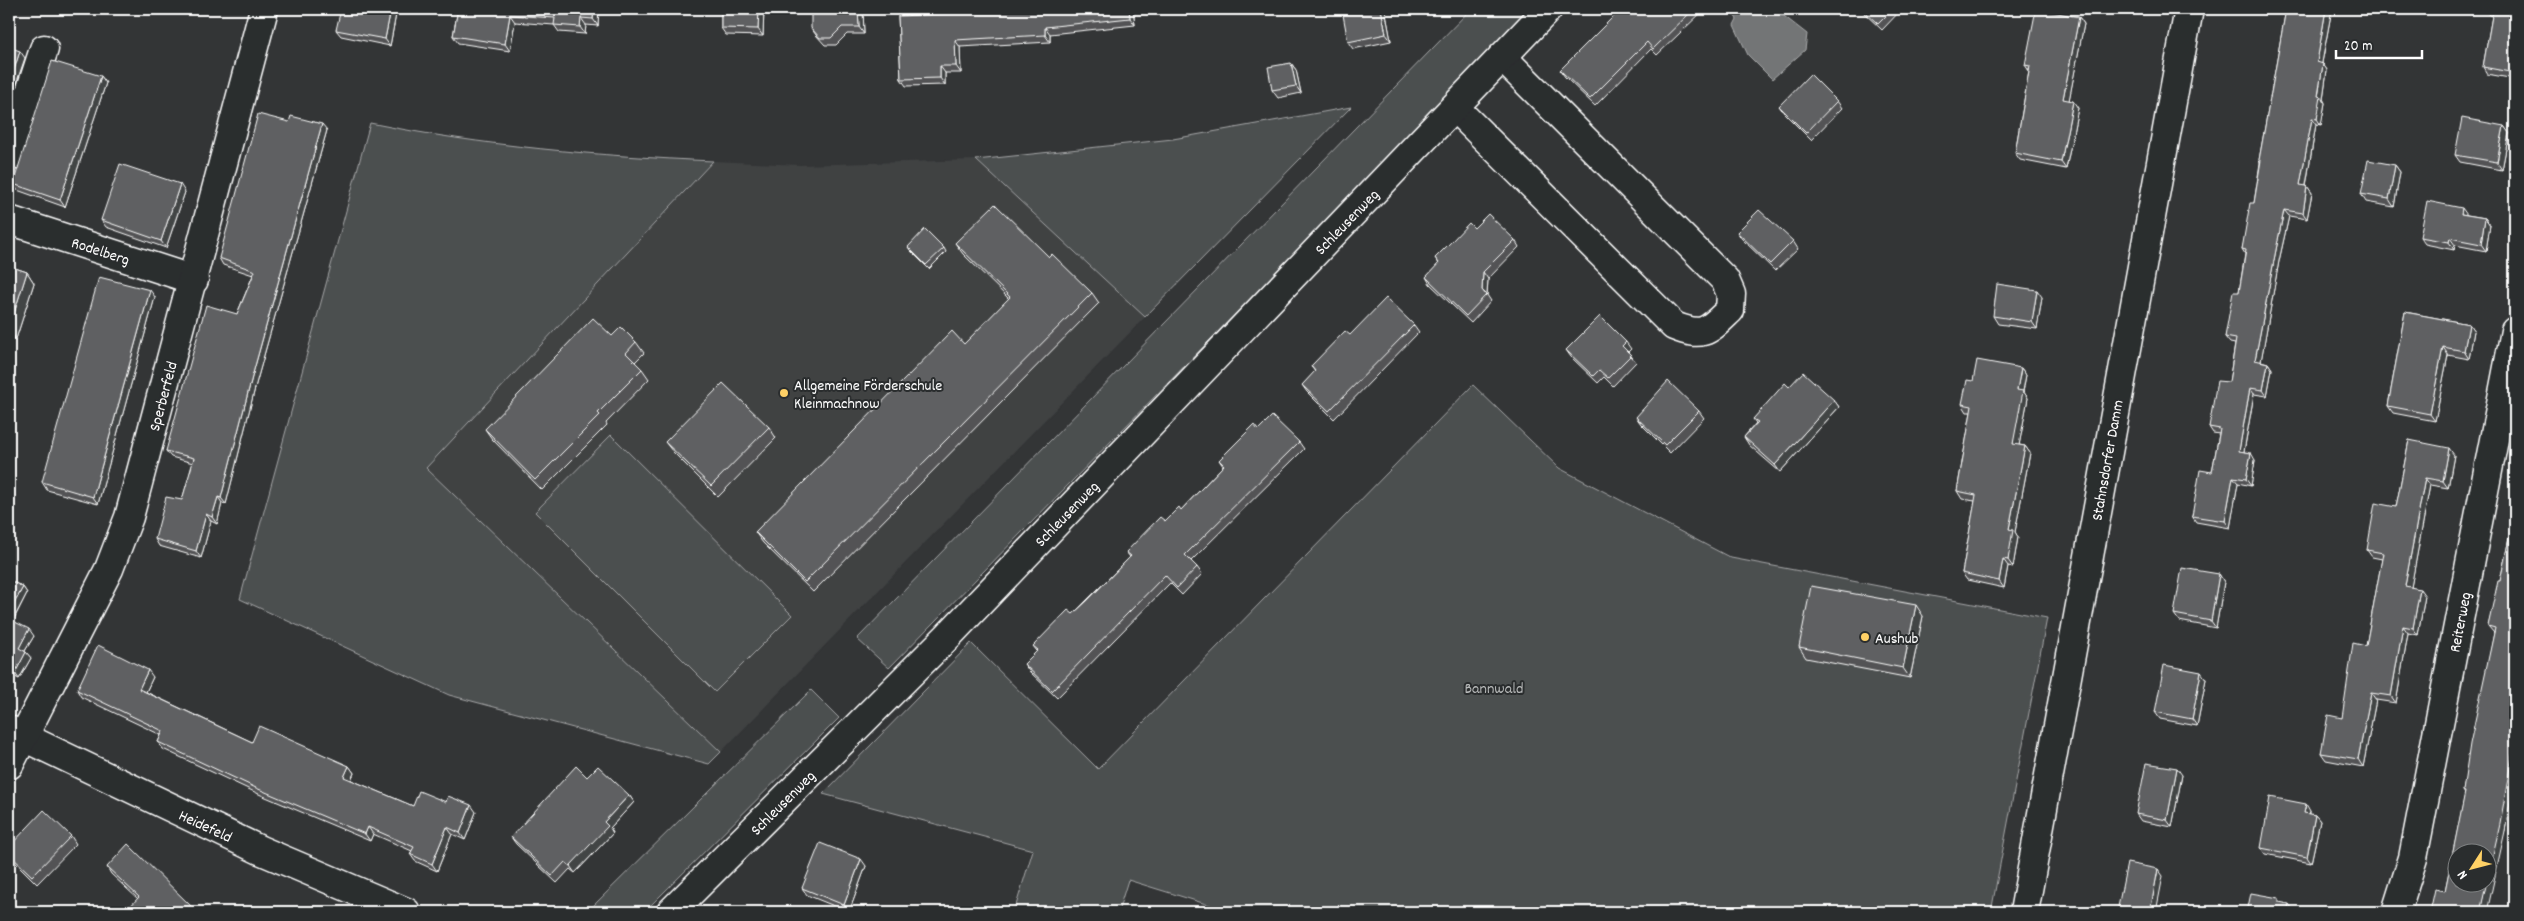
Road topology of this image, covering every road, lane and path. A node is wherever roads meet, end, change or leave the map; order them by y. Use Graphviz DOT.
graph roads {
  1 [pos="264,9"];
  2 [pos="1548,9"];
  3 [pos="2189,9"];
  4 [pos="44,49"];
  5 [pos="1502,56"];
  6 [pos="1455,108"];
  7 [pos="9,157"];
  8 [pos="9,220"];
  9 [pos="194,280"];
  10 [pos="2515,331"];
  11 [pos="16,734"];
  12 [pos="9,765"];
  13 [pos="406,912"];
  14 [pos="671,912"];
  15 [pos="2024,912"];
  16 [pos="2396,912"];
  1 -- 9 [label="street, Sperberfeld"];
  2 -- 5 [label="street, Schleusenweg"];
  3 -- 15 [label="street, Stahnsdorfer Damm"];
  4 -- 7 [label="street"];
  5 -- 6 [label="street, Schleusenweg"];
  5 -- 6 [label="street"];
  6 -- 14 [label="street, Schleusenweg"];
  8 -- 9 [label="street, Rodelberg"];
  9 -- 11 [label="street, Sperberfeld"];
  10 -- 16 [label="street, Reiterweg"];
  11 -- 12 [label="street, Sperberfeld"];
  11 -- 13 [label="street, Heidefeld"];
}
